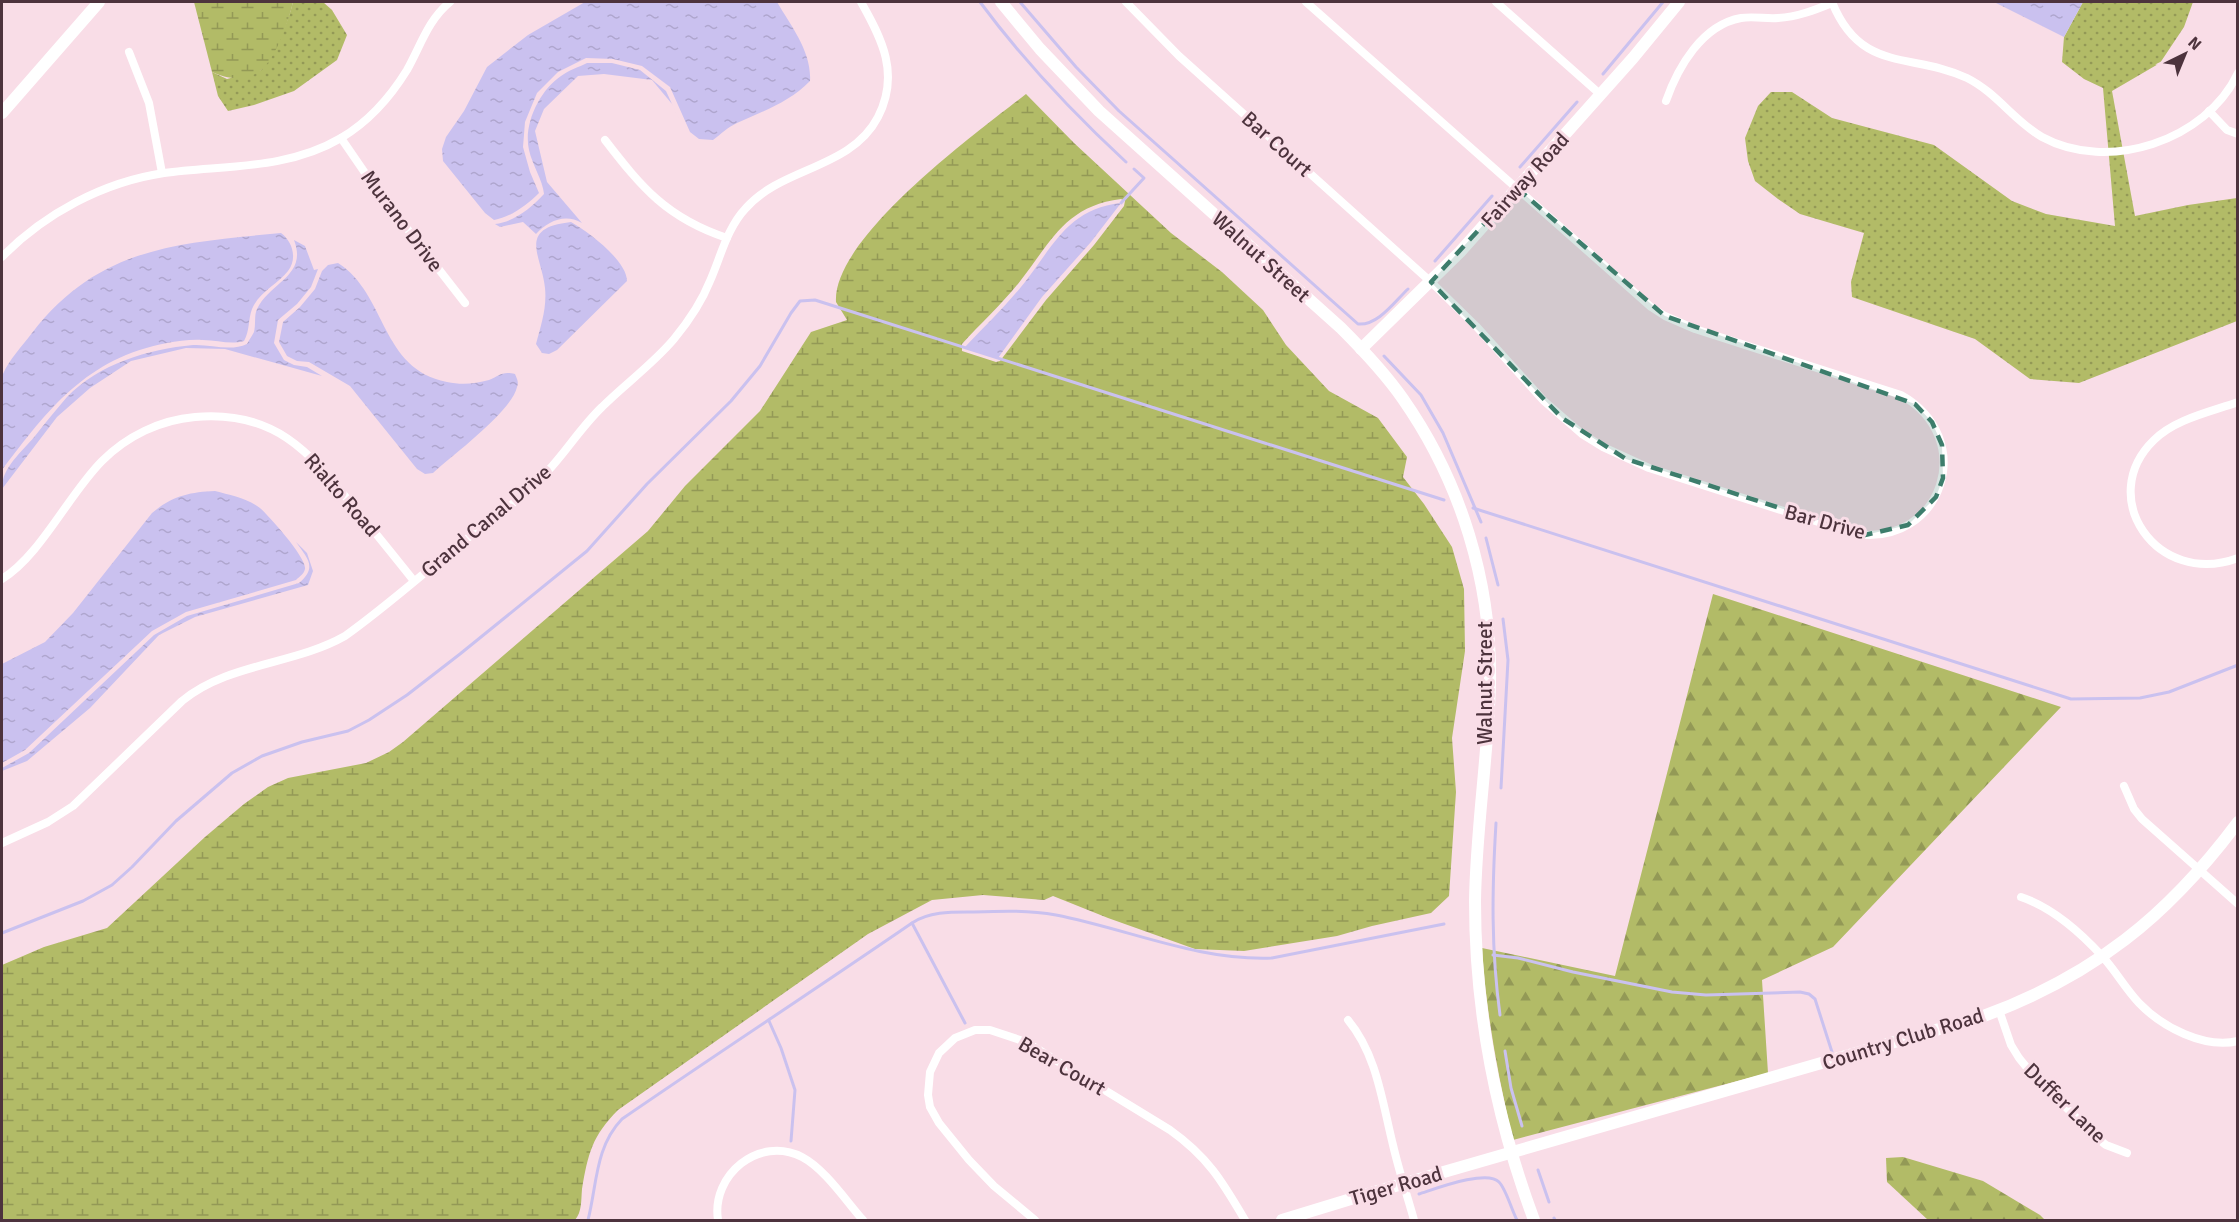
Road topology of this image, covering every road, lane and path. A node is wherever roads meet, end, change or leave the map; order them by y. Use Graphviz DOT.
graph roads {
  1 [pos="99,2"];
  2 [pos="861,2"];
  3 [pos="1001,2"];
  4 [pos="1126,2"];
  5 [pos="1306,2"];
  6 [pos="1496,2"];
  7 [pos="1679,2"];
  8 [pos="1832,2"];
  9 [pos="443,4"];
  10 [pos="129,52"];
  11 [pos="2237,75"];
  12 [pos="1601,95"];
  13 [pos="1666,101"];
  14 [pos="2209,111"];
  15 [pos="2,113"];
  16 [pos="2238,134"];
  17 [pos="341,138"];
  18 [pos="605,140"];
  19 [pos="162,173"];
  20 [pos="1517,189"];
  21 [pos="727,238"];
  22 [pos="2,257"];
  23 [pos="1431,282"];
  24 [pos="465,303"];
  25 [pos="1361,349"];
  26 [pos="2238,402"];
  27 [pos="2238,558"];
  28 [pos="2,579"];
  29 [pos="414,581"];
  30 [pos="2124,786"];
  31 [pos="2238,822"];
  32 [pos="2,843"];
  33 [pos="2199,871"];
  34 [pos="2020,897"];
  35 [pos="2238,904"];
  36 [pos="2102,956"];
  37 [pos="1999,1010"];
  38 [pos="1348,1020"];
  39 [pos="2238,1041"];
  40 [pos="1510,1152"];
  41 [pos="2127,1153"];
  42 [pos="1402,1184"];
  43 [pos="718,1221"];
  44 [pos="863,1221"];
  45 [pos="1035,1221"];
  46 [pos="1245,1221"];
  47 [pos="1282,1221"];
  48 [pos="1414,1221"];
  49 [pos="1534,1221"];
  1 -- 15 [label="street"];
  2 -- 21 [label="street, Grand Canal Drive"];
  3 -- 25 [label="street, Walnut Street"];
  4 -- 23 [label="street, Bar Court"];
  5 -- 20 [label="street"];
  6 -- 12 [label="street"];
  7 -- 12 [label="street, Fairway Road"];
  8 -- 13 [label="street"];
  8 -- 14 [label="street"];
  9 -- 17 [label="street"];
  10 -- 19 [label="street"];
  11 -- 14 [label="street"];
  12 -- 20 [label="street, Fairway Road"];
  14 -- 16 [label="street"];
  17 -- 19 [label="street"];
  17 -- 24 [label="street, Murano Drive"];
  18 -- 21 [label="street"];
  19 -- 22 [label="street"];
  20 -- 23 [label="street, Fairway Road"];
  20 -- 23 [label="street, Bar Drive"];
  21 -- 29 [label="street, Grand Canal Drive"];
  23 -- 25 [label="street, Fairway Road"];
  25 -- 40 [label="street, Walnut Street"];
  26 -- 27 [label="street"];
  28 -- 29 [label="street, Rialto Road"];
  29 -- 32 [label="street, Grand Canal Drive"];
  30 -- 33 [label="street"];
  31 -- 33 [label="street, Country Club Road"];
  33 -- 35 [label="street"];
  33 -- 36 [label="street, Country Club Road"];
  34 -- 36 [label="street"];
  36 -- 37 [label="street, Country Club Road"];
  36 -- 39 [label="street"];
  37 -- 40 [label="street, Country Club Road"];
  37 -- 41 [label="street, Duffer Lane"];
  38 -- 42 [label="street"];
  40 -- 42 [label="street, Tiger Road"];
  40 -- 49 [label="street, Walnut Street"];
  42 -- 47 [label="street, Tiger Road"];
  42 -- 48 [label="street"];
  43 -- 44 [label="street"];
  45 -- 46 [label="street, Bear Court"];
}
